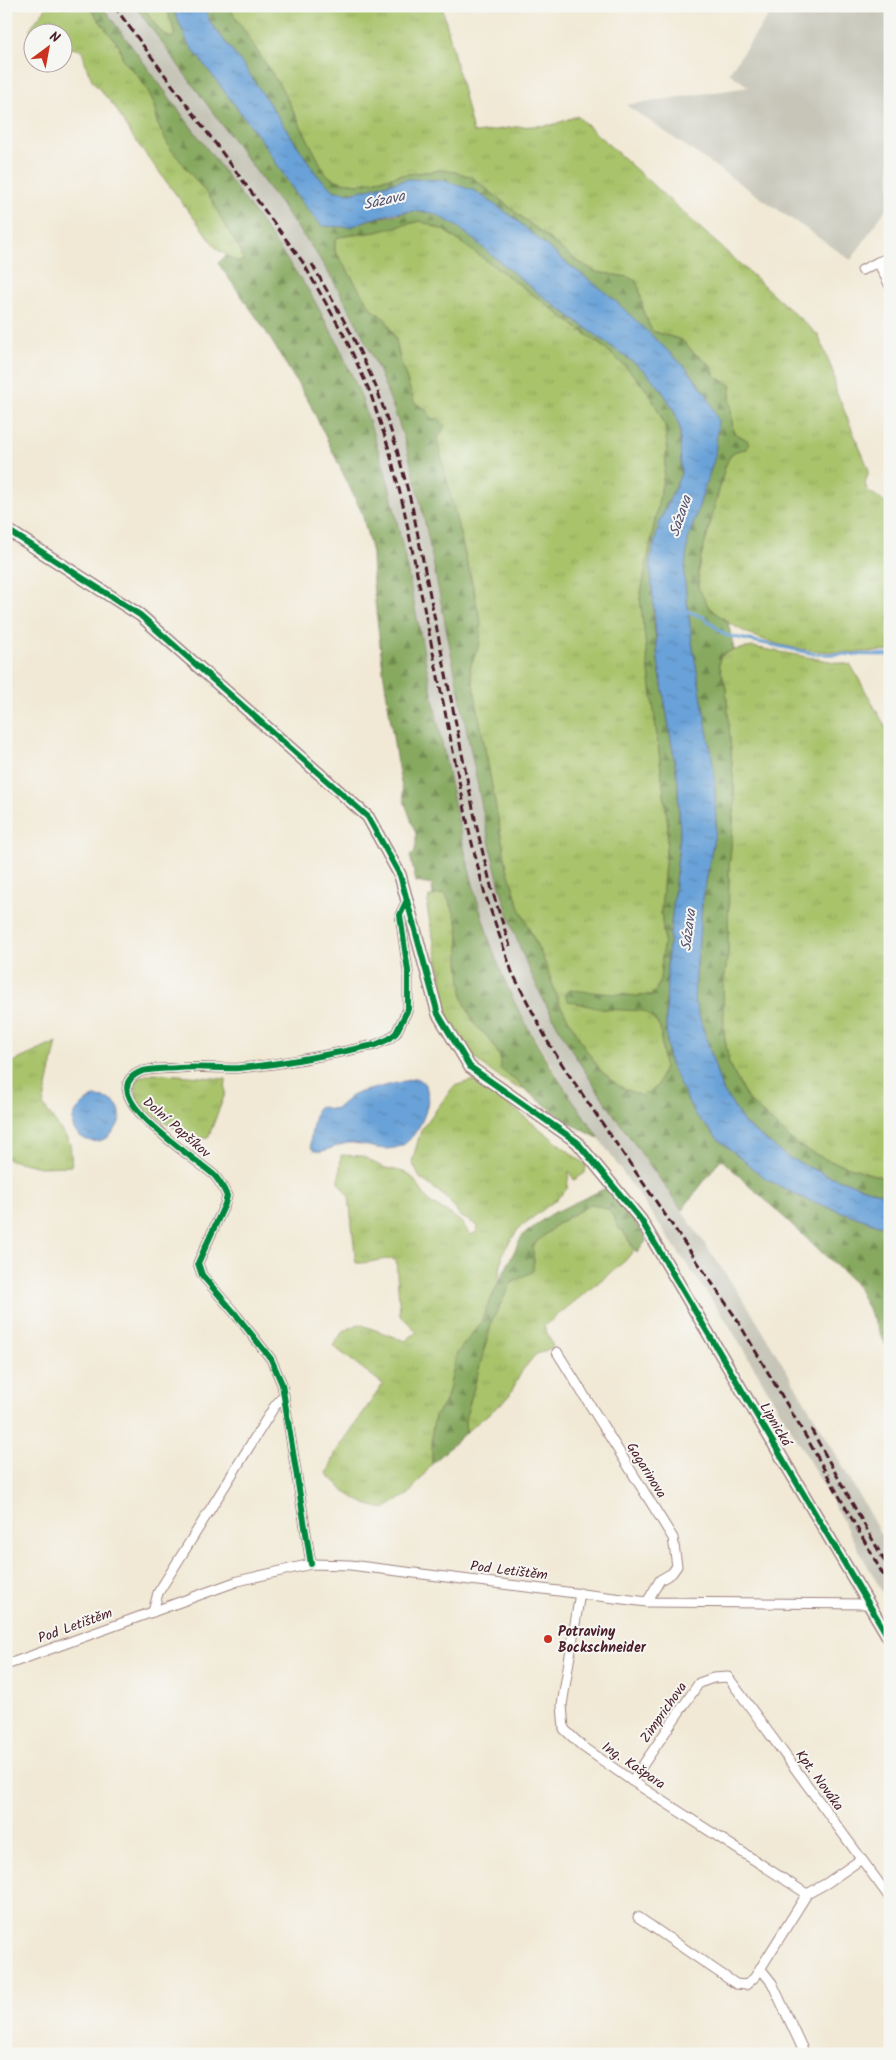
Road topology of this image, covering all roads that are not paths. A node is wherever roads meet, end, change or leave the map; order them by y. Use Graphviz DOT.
graph roads {
  1 [pos="890,256"];
  2 [pos="878,262"];
  3 [pos="862,270"];
  4 [pos="890,286"];
  5 [pos="6,530"];
  6 [pos="406,900"];
  7 [pos="557,1352"];
  8 [pos="284,1395"];
  9 [pos="311,1564"];
  10 [pos="580,1593"];
  11 [pos="647,1602"];
  12 [pos="868,1604"];
  13 [pos="153,1612"];
  14 [pos="890,1640"];
  15 [pos="6,1665"];
  16 [pos="728,1677"];
  17 [pos="632,1781"];
  18 [pos="860,1860"];
  19 [pos="807,1894"];
  20 [pos="890,1898"];
  21 [pos="638,1917"];
  22 [pos="760,1968"];
  23 [pos="805,2054"];
  1 -- 2 [label="street"];
  2 -- 3 [label="street"];
  2 -- 4 [label="street"];
  5 -- 6 [label="street, Lipnická"];
  6 -- 8 [label="street, Dolní Papšíkov"];
  6 -- 12 [label="street, Lipnická"];
  7 -- 11 [label="street, Gagarinova"];
  8 -- 9 [label="street, Dolní Papšíkov"];
  8 -- 13 [label="street"];
  9 -- 10 [label="street, Pod Letištěm"];
  9 -- 13 [label="street, Pod Letištěm"];
  10 -- 11 [label="street, Pod Letištěm"];
  10 -- 17 [label="street, Ing. Kašpara"];
  11 -- 12 [label="street, Pod Letištěm"];
  12 -- 14 [label="street, Lipnická"];
  13 -- 15 [label="street, Pod Letištěm"];
  16 -- 17 [label="street, Zimprichova"];
  16 -- 18 [label="street, Kpt. Nováka"];
  17 -- 19 [label="street, Ing. Kašpara"];
  18 -- 19 [label="street"];
  18 -- 20 [label="street, Kpt. Nováka"];
  19 -- 22 [label="street"];
  21 -- 22 [label="street"];
  22 -- 23 [label="street"];
}
